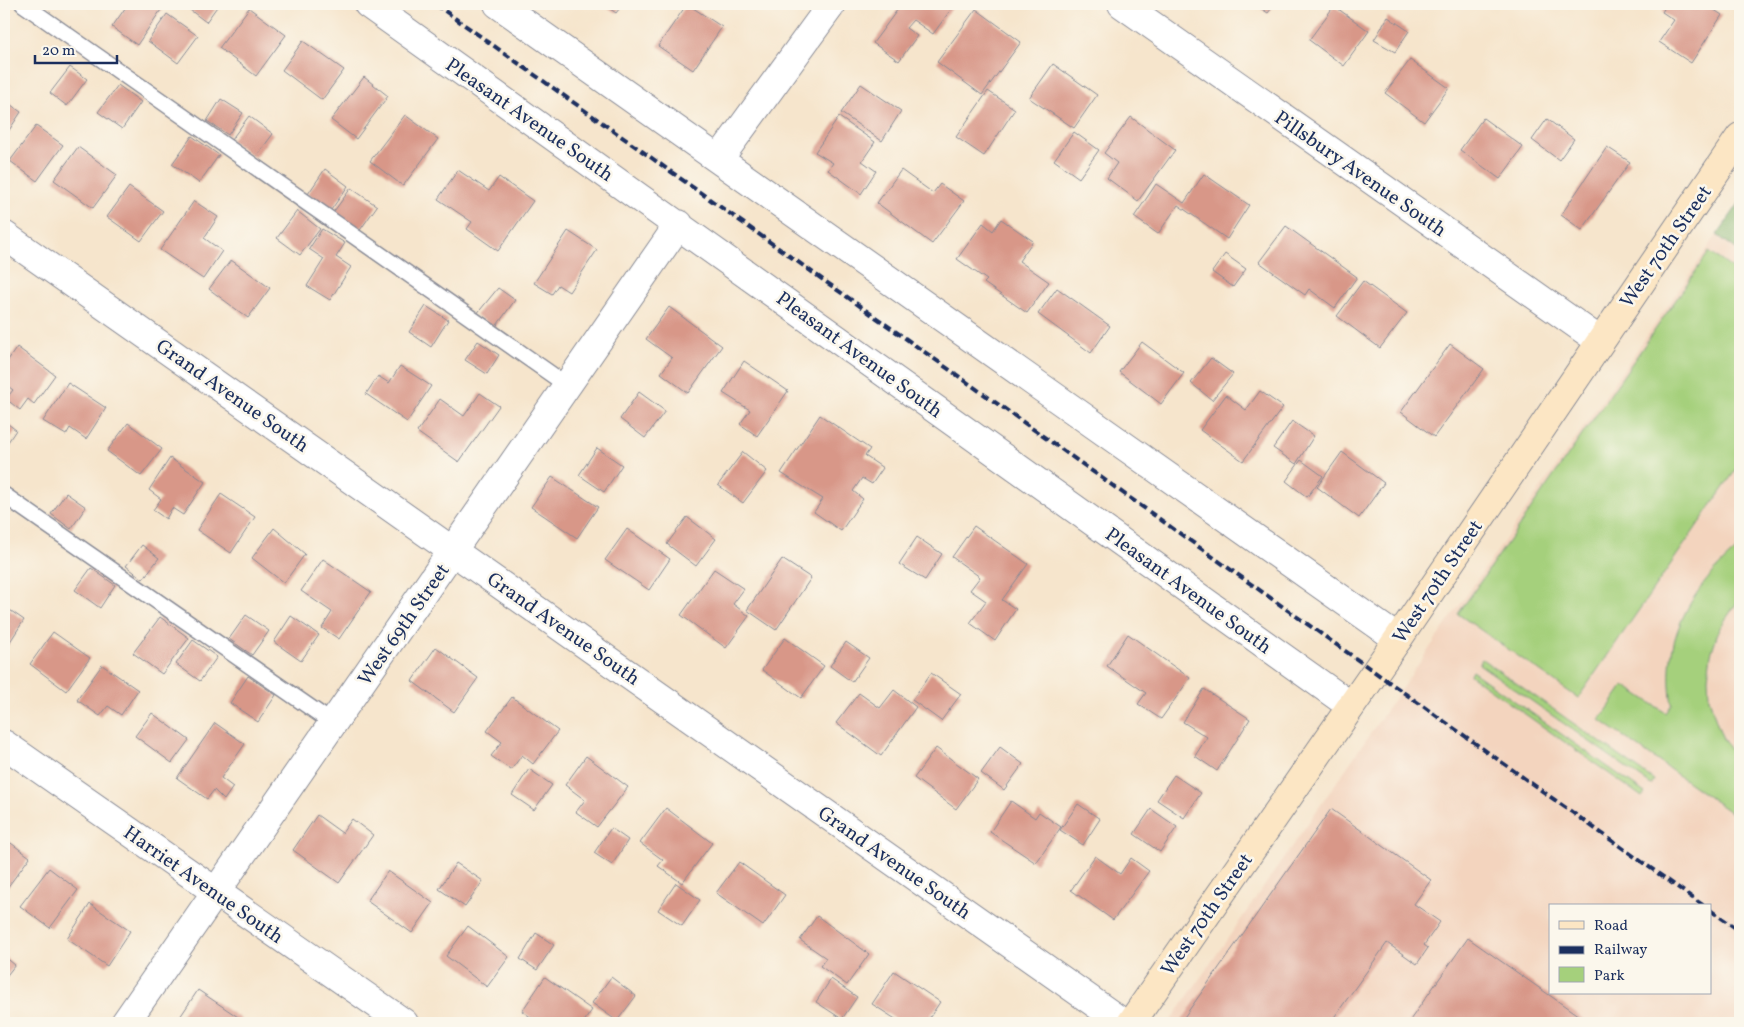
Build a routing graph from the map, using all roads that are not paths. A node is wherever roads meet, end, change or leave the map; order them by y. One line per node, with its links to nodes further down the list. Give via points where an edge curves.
1 (23, 4): 11 (lane)
2 (368, 4): 8 (street, Pleasant Avenue South)
3 (498, 4): 7 (street)
4 (832, 4): 7 (street)
5 (1122, 4): 10 (street, Pillsbury Avenue South)
6 (1740, 137): 10 (street, West 70th Street)
7 (719, 159): 14 (street)
8 (679, 224): 11 (street, West 69th Street); 15 (street, Pleasant Avenue South)
9 (4, 235): 13 (street, Grand Avenue South)
10 (1600, 341): 14 (street, West 70th Street)
11 (568, 386): 13 (street, West 69th Street)
12 (4, 495): 16 (lane)
13 (454, 550): 16 (street, West 69th Street); 21 (street, Grand Avenue South)
14 (1398, 639): 15 (street, West 70th Street)
15 (1351, 706): 22 (street, West 70th Street)
16 (334, 724): 18 (street, West 69th Street)
17 (4, 744): 18 (street, Harriet Avenue South)
18 (216, 893): 19 (street, West 69th Street); 20 (street, Harriet Avenue South)
19 (125, 1023)
20 (404, 1023)
21 (1123, 1023)
22 (1131, 1023)

